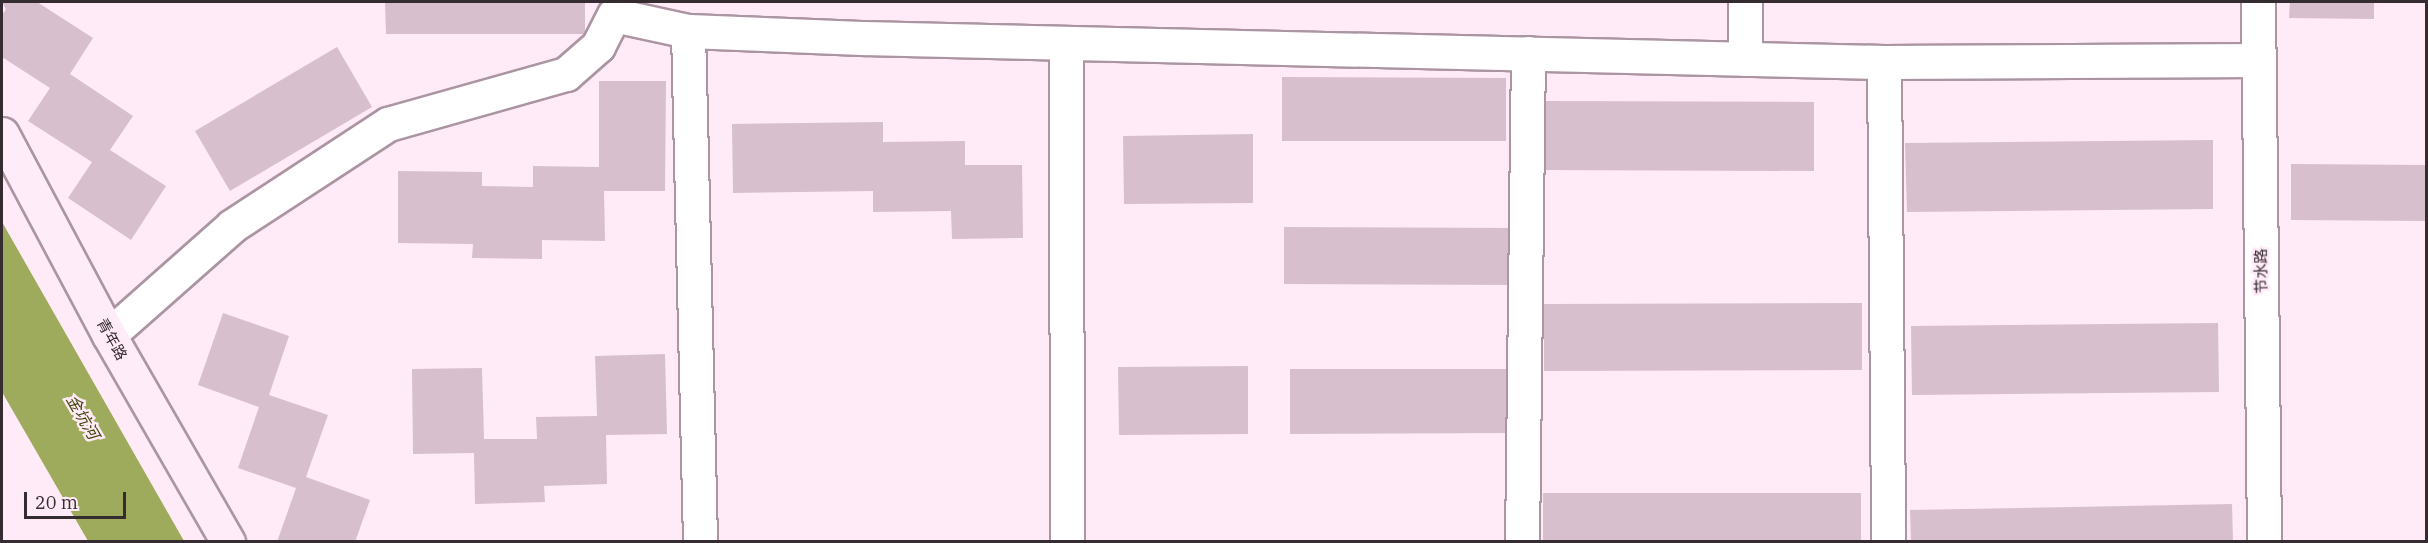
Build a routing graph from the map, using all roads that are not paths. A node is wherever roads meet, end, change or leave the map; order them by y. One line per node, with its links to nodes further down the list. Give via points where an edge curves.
1 (1745, 2): 7 (street)
2 (2258, 2): 8 (street, 节水路)
3 (614, 8): 4 (street); 11 (street, via 598,46 566,74 388,124 232,226)
4 (688, 31): 5 (street); 13 (street)
5 (1066, 43): 6 (street); 14 (street)
6 (1528, 54): 7 (street); 15 (street)
7 (1745, 59): 9 (street)
8 (2259, 60): 9 (street); 17 (street, 节水路)
9 (1884, 62): 16 (street)
10 (2, 134): 11 (street, 青年路)
11 (109, 335): 12 (street, 青年路)
12 (228, 542)
13 (700, 542)
14 (1067, 542)
15 (1522, 542)
16 (1888, 542)
17 (2264, 542)

